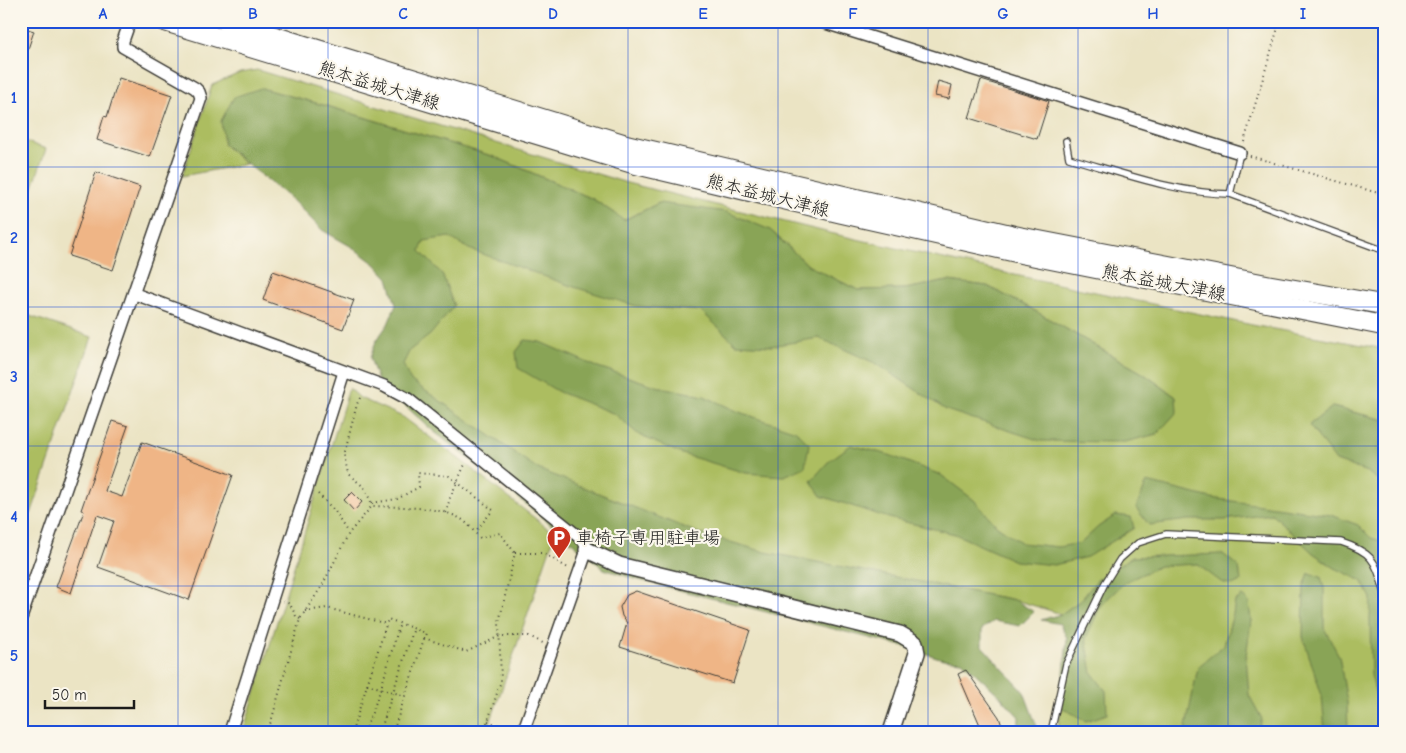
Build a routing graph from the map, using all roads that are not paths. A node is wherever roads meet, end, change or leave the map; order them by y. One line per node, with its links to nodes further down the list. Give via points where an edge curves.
1 (130, 21): 9 (street, via 123,47 195,88 201,98)
2 (163, 21): 11 (main road, 熊本益城大津線, via 634,164 1022,254)
3 (224, 21): 10 (main road, 熊本益城大津線, via 628,144 1021,237)
4 (819, 21): 6 (street)
5 (1066, 141): 7 (lane, via 1069,158 1183,189)
6 (1240, 153): 7 (lane)
7 (1230, 194): 8 (lane)
8 (1385, 251)
9 (134, 294): 12 (street); 15 (street)
10 (1385, 305)
11 (1385, 326)
12 (344, 372): 13 (street, via 384,386 408,399 584,541); 16 (street)
13 (586, 550): 17 (street); 18 (street, via 619,565 900,634 915,643 917,653)
14 (1385, 593): 19 (lane, via 1374,561 1364,551 1341,542 1166,534 1138,543 1120,559 1105,583 1066,664)
15 (21, 618)
16 (230, 732)
17 (523, 732)
18 (891, 732)
19 (1051, 732)

